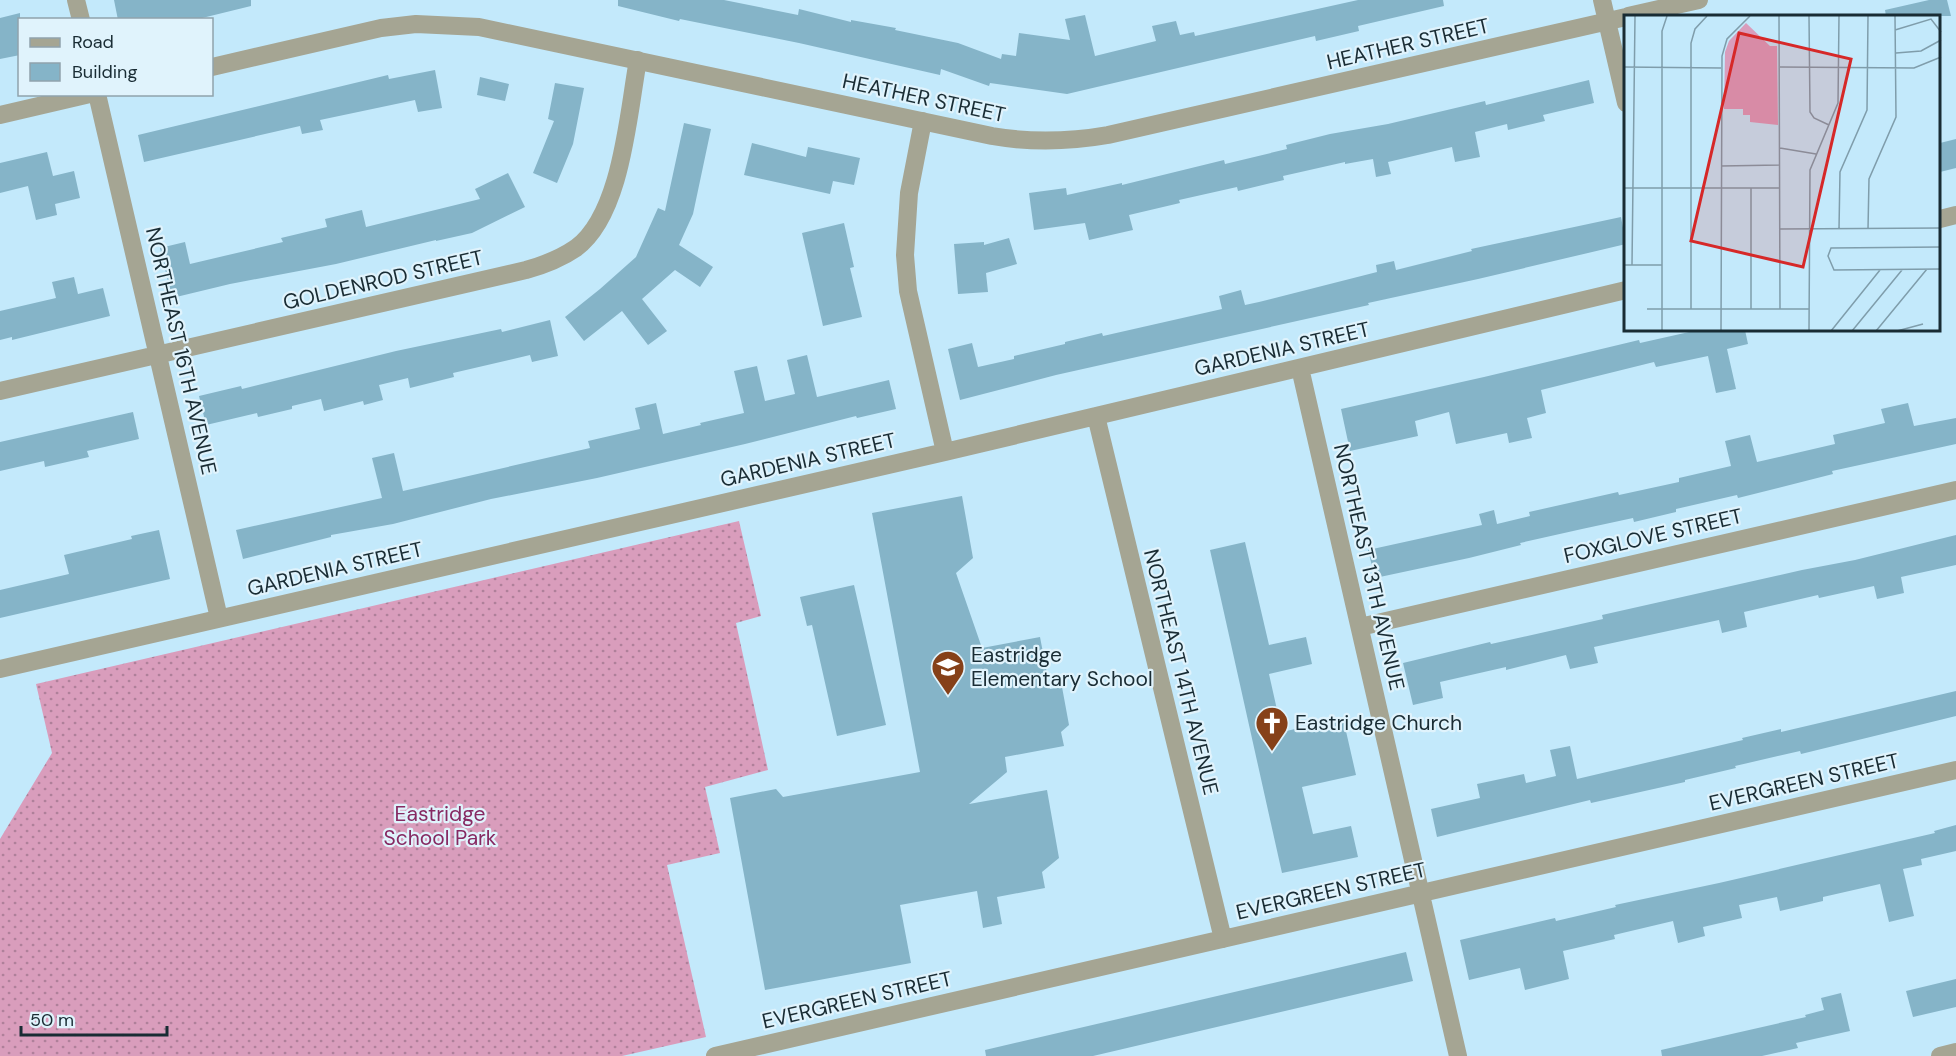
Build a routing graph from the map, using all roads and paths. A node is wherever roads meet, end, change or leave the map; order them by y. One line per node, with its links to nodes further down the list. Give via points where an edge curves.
1 (76, 0): 5 (street)
2 (1602, 0): 7 (street)
3 (1699, 0): 4 (street, HEATHER STREET)
4 (1635, 15)
5 (80, 18)
6 (1624, 18): 7 (street, HEATHER STREET)
7 (1607, 21): 10 (street); 14 (street, HEATHER STREET, via 1077,141 1015,140)
8 (638, 60): 9 (street, HEATHER STREET, via 479,27 416,24 381,28); 14 (street, HEATHER STREET); 18 (street, GOLDENROD STREET, via 617,181 605,212 578,246 555,261)
9 (213, 67)
10 (1624, 94)
11 (81, 96): 13 (street)
12 (97, 96): 18 (street, NORTHEAST 16TH AVENUE)
13 (0, 115)
14 (923, 121): 22 (street, via 909,193 905,255 908,291)
15 (1956, 215): 16 (street)
16 (1941, 219)
17 (1624, 290): 19 (street, GARDENIA STREET)
18 (158, 354): 20 (street, GOLDENROD STREET); 24 (street, NORTHEAST 16TH AVENUE)
19 (1300, 368): 21 (street, GARDENIA STREET); 25 (street, NORTHEAST 13TH AVENUE)
20 (0, 391)
21 (1096, 416): 22 (street, GARDENIA STREET); 29 (street, NORTHEAST 14TH AVENUE)
22 (945, 452): 24 (street, GARDENIA STREET)
23 (1956, 490): 25 (street, FOXGLOVE STREET)
24 (219, 618): 26 (street, GARDENIA STREET)
25 (1360, 627): 28 (street, NORTHEAST 13TH AVENUE)
26 (0, 669)
27 (1956, 770): 28 (street, EVERGREEN STREET)
28 (1421, 893): 29 (street, EVERGREEN STREET); 32 (street, NORTHEAST 13TH AVENUE)
29 (1223, 939): 31 (street, EVERGREEN STREET)
30 (1956, 1052): 33 (street)
31 (715, 1056)
32 (1458, 1056)
33 (1940, 1056)

